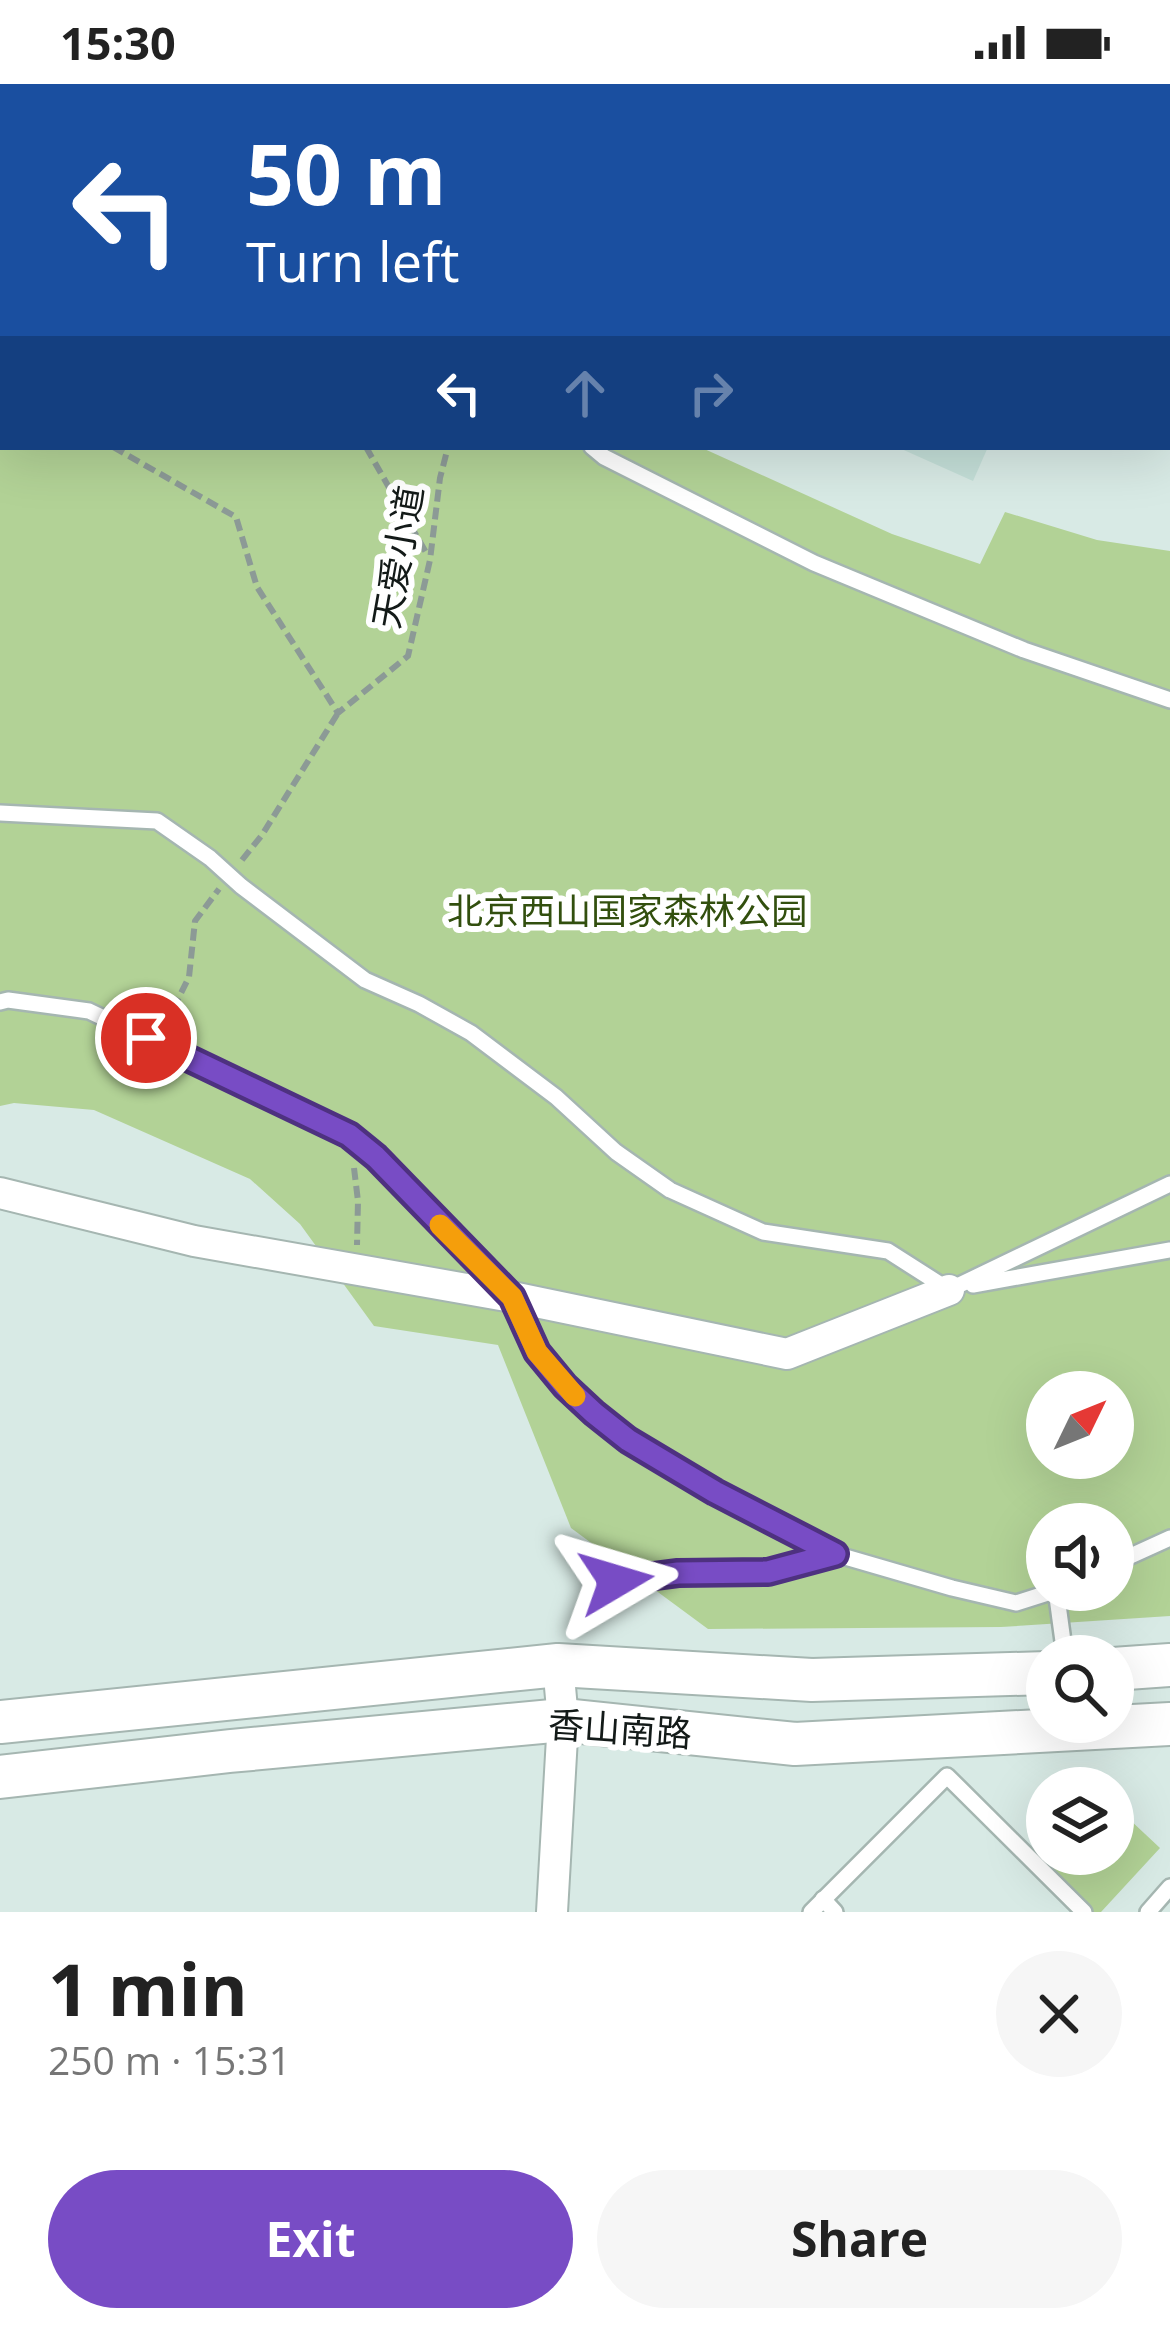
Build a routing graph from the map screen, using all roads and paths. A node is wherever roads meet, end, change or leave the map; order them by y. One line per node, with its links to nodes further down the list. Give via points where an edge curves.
1 (118, 450): 5 (path, 天爱小道, via 236,517 257,586 338,713 408,656)
2 (368, 450): 5 (path)
3 (447, 450): 5 (path, 天爱小道)
4 (596, 450): 6 (lane, via 814,562 1024,650)
5 (430, 560)
6 (1170, 700)
7 (0, 813): 14 (lane, via 157,821 364,980 471,1034 670,1190 763,1232 888,1251)
8 (0, 1002): 9 (lane, via 89,1011)
9 (349, 1135): 13 (path); 15 (lane)
10 (1170, 1184): 14 (lane)
11 (0, 1193): 13 (street, via 194,1241)
12 (1170, 1250): 14 (lane)
13 (356, 1268): 15 (street)
14 (949, 1290): 15 (street, via 787,1354)
15 (512, 1297): 17 (lane, via 537,1352 594,1413 715,1492)
16 (1170, 1538): 18 (lane)
17 (835, 1554): 19 (lane, via 768,1572); 20 (lane)
18 (1134, 1554)
19 (616, 1581)
20 (1026, 1600)
21 (1170, 1665): 23 (street)
22 (558, 1666): 24 (street, 香山南路, via 812,1681); 25 (street); 26 (street, 香山南路)
23 (1134, 1668)
24 (1026, 1674)
25 (563, 1720): 27 (street, 香山南路, via 795,1744); 28 (street, 香山南路); 31 (street)
26 (0, 1722)
27 (1170, 1724)
28 (0, 1777)
29 (1170, 1887): 34 (lane)
30 (817, 1905): 32 (lane); 33 (lane, via 947,1776)
31 (552, 1912)
32 (836, 1912)
33 (1084, 1912)
34 (1148, 1912)

